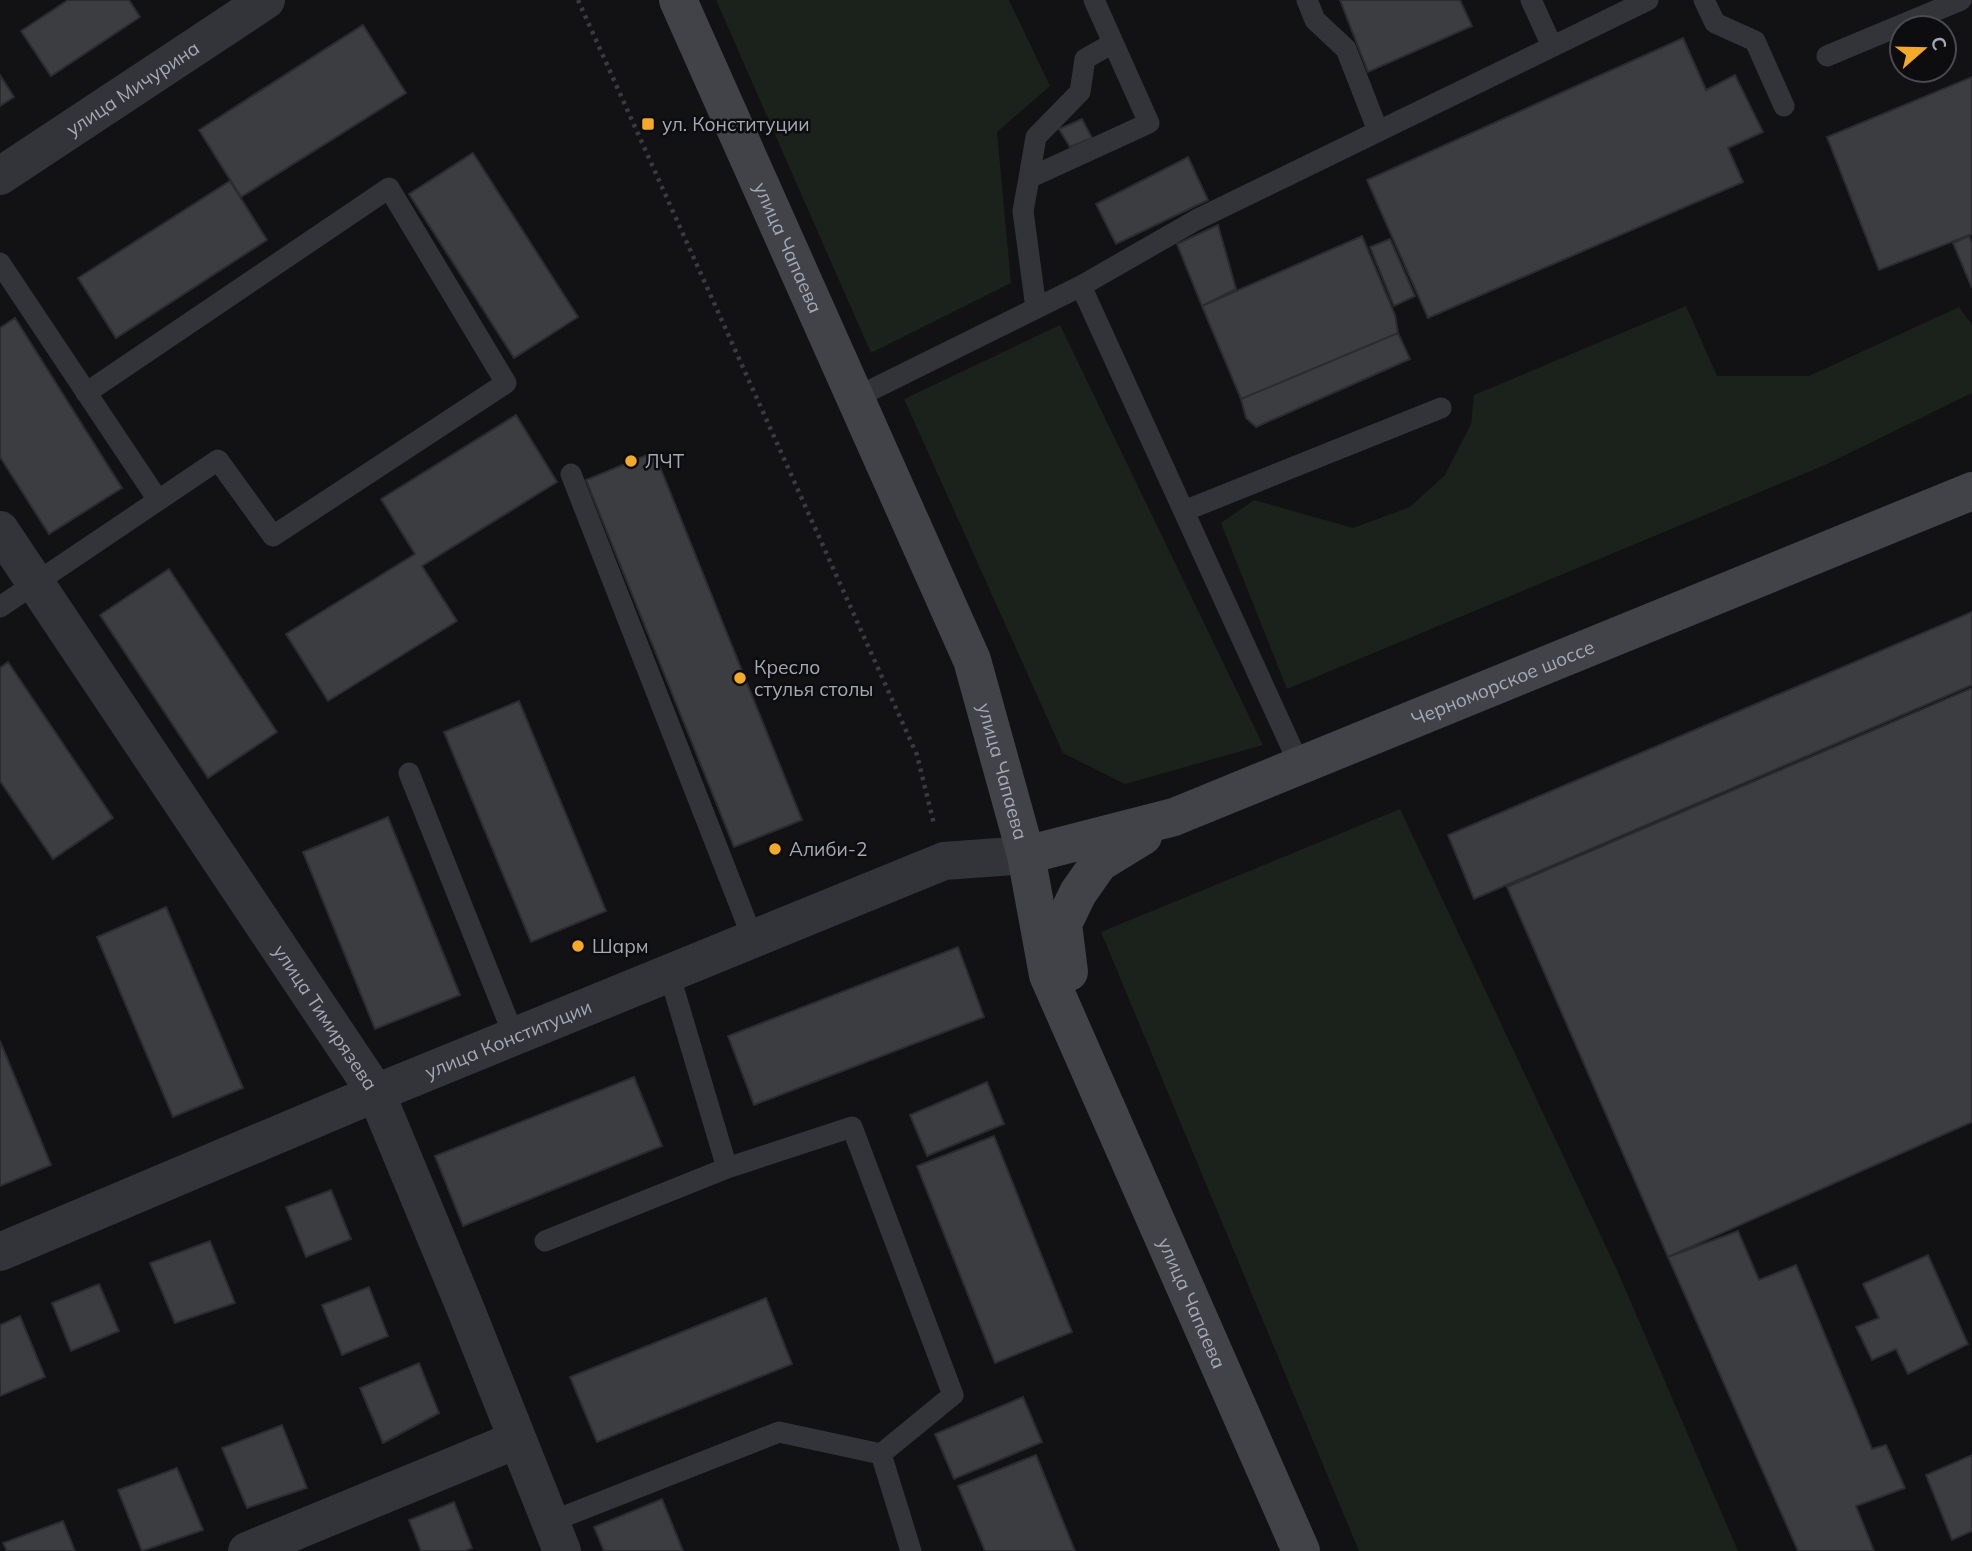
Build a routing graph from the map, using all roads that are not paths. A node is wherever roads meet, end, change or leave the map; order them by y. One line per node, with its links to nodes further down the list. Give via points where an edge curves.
1 (266, 0): 14 (street, улица Мичурина)
2 (678, 0): 20 (main road, улица Чапаева)
3 (1094, 0): 9 (lane)
4 (1307, 0): 13 (lane, via 1315,20 1346,49)
5 (1531, 0): 10 (lane)
6 (1648, 0): 10 (lane)
7 (1704, 0): 12 (lane, via 1715,23 1755,41)
8 (1961, 0): 11 (lane)
9 (1113, 43): 15 (lane, via 1085,59 1080,92 1037,137); 15 (lane, via 1149,123)
10 (1552, 47): 13 (lane)
11 (1827, 56)
12 (1784, 106)
13 (1378, 131): 17 (lane, via 1196,220)
14 (0, 176)
15 (1029, 178): 18 (lane, via 1023,211)
16 (0, 263): 19 (lane)
17 (1081, 286): 18 (lane); 25 (lane)
18 (1036, 308): 20 (lane)
19 (86, 393): 24 (lane); 24 (lane, via 389,188 506,383 273,536 218,460)
20 (855, 398): 32 (main road, улица Чапаева, via 972,660)
21 (1441, 408): 25 (lane)
22 (570, 474): 33 (lane)
23 (1972, 491): 29 (main road, Черноморское шоссе)
24 (158, 500): 27 (lane)
25 (1184, 511): 29 (lane)
26 (0, 530): 27 (street, улица Тимирязева)
27 (36, 583): 28 (lane); 36 (street, улица Тимирязева)
28 (0, 607)
29 (1300, 766): 31 (main road, Черноморское шоссе)
30 (409, 772): 35 (lane)
31 (1174, 817): 32 (main road, Черноморское шоссе); 37 (main road, via 1099,863 1063,924 1068,970 1098,1056)
32 (1026, 855): 33 (street, улица Конституции, via 944,861); 37 (main road, улица Чапаева, via 1048,975)
33 (753, 939): 34 (street, улица Конституции)
34 (669, 973): 35 (street, улица Конституции); 38 (lane)
35 (514, 1037): 36 (street, улица Конституции)
36 (376, 1093): 40 (street, улица Конституции); 41 (street, улица Тимирязева)
37 (1116, 1130): 46 (main road, улица Чапаева)
38 (727, 1168): 39 (lane); 42 (lane, via 852,1127 953,1395)
39 (545, 1241)
40 (0, 1252)
41 (516, 1440): 43 (street, улица Тимирязева); 44 (street)
42 (881, 1454): 43 (lane, via 779,1432); 45 (lane)
43 (556, 1536)
44 (247, 1551)
45 (911, 1551)
46 (1301, 1551)

